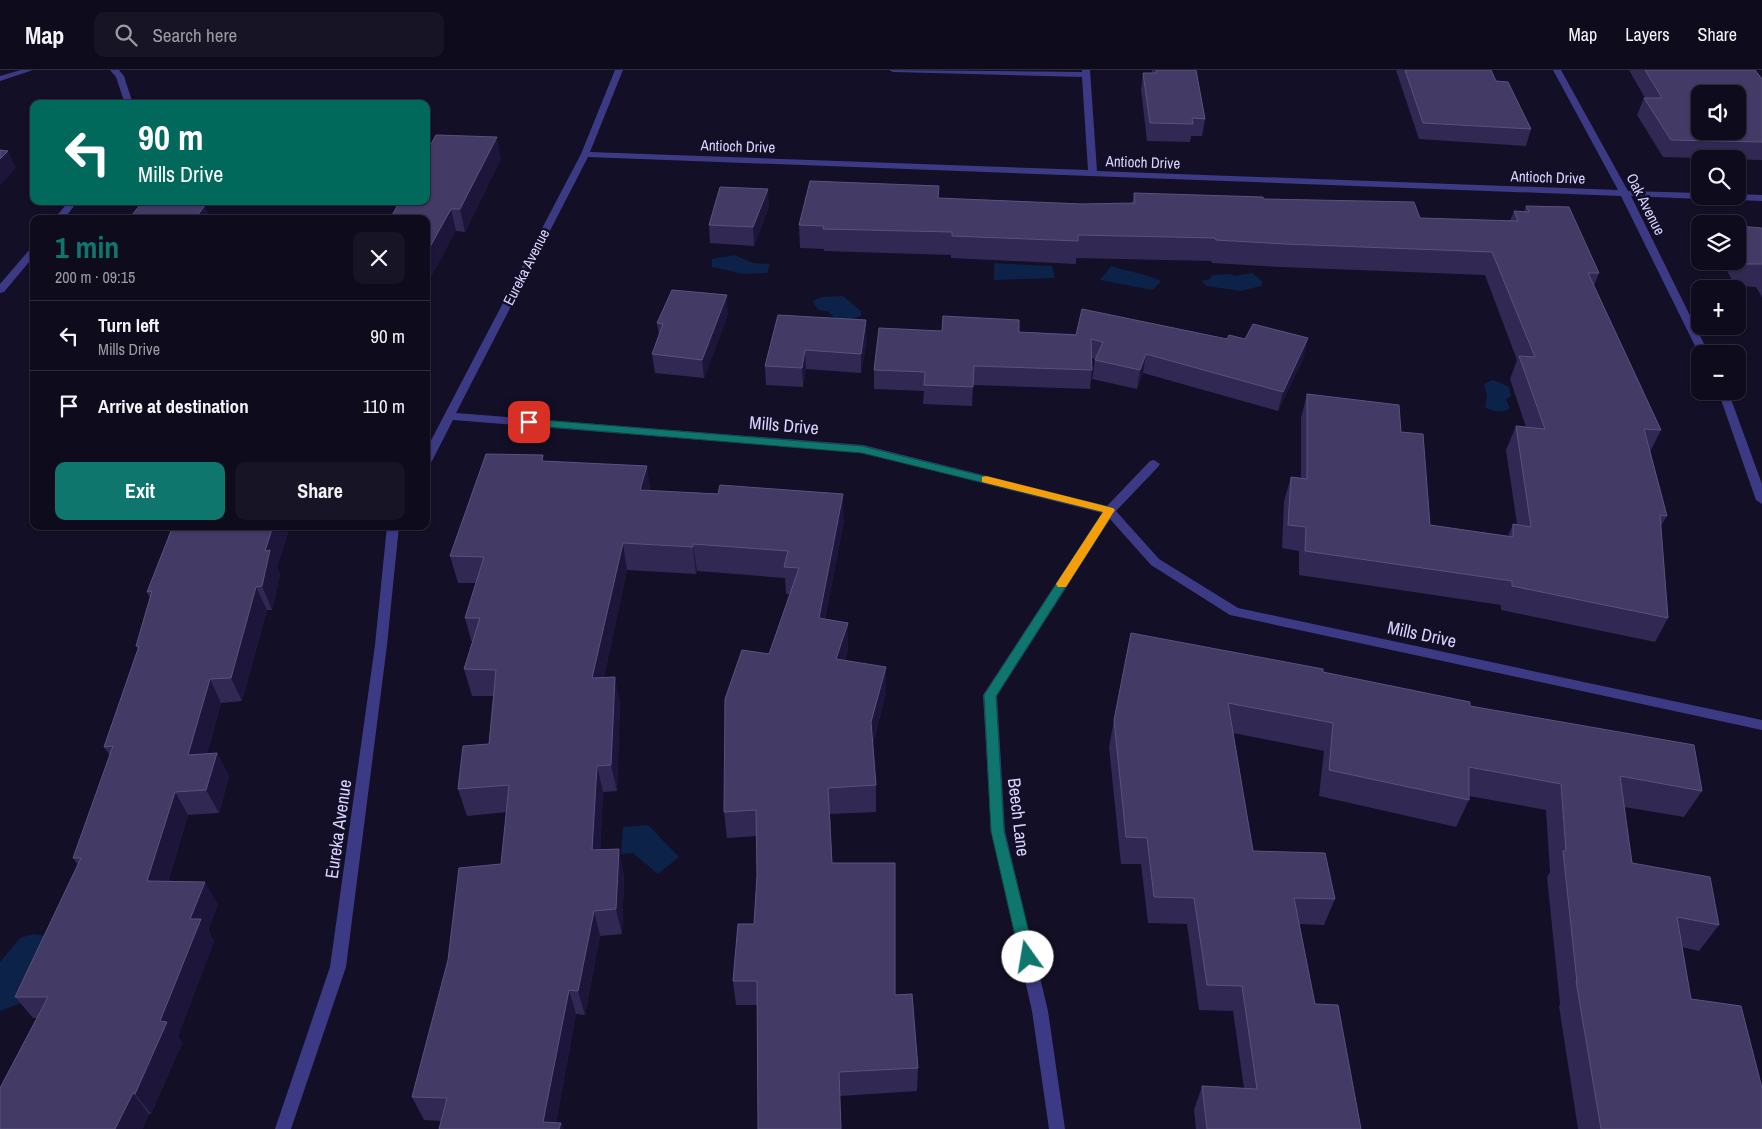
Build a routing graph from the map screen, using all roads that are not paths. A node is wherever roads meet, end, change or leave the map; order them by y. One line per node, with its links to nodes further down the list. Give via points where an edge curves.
1 (29, 70): 7 (street)
2 (114, 70): 8 (street, via 120,76)
3 (619, 70): 9 (street, Eureka Avenue)
4 (893, 70): 6 (street)
5 (1557, 70): 11 (street, Oak Avenue)
6 (1086, 73): 10 (street)
7 (0, 79)
8 (127, 100)
9 (585, 154): 10 (street, Antioch Drive); 21 (street, Eureka Avenue)
10 (1094, 174): 11 (street, Antioch Drive)
11 (1625, 194): 12 (street, Antioch Drive); 19 (street, Oak Avenue)
12 (1691, 196)
13 (1746, 197): 14 (street)
14 (1762, 198)
15 (71, 205): 16 (street)
16 (63, 215)
17 (30, 255): 18 (street)
18 (0, 290)
19 (1700, 345)
20 (1726, 400): 24 (street)
21 (450, 416): 22 (street, Eureka Avenue); 25 (street, Mills Drive, via 862,449)
22 (430, 454)
23 (1154, 464): 25 (street)
24 (1762, 500)
25 (1109, 510): 27 (street, Mills Drive, via 1155,562 1234,612); 29 (street, Beech Lane, via 990,695 998,831 1040,1011)
26 (393, 530): 28 (street, Eureka Avenue, via 381,645 338,967)
27 (1762, 725)
28 (283, 1129)
29 (1057, 1129)

